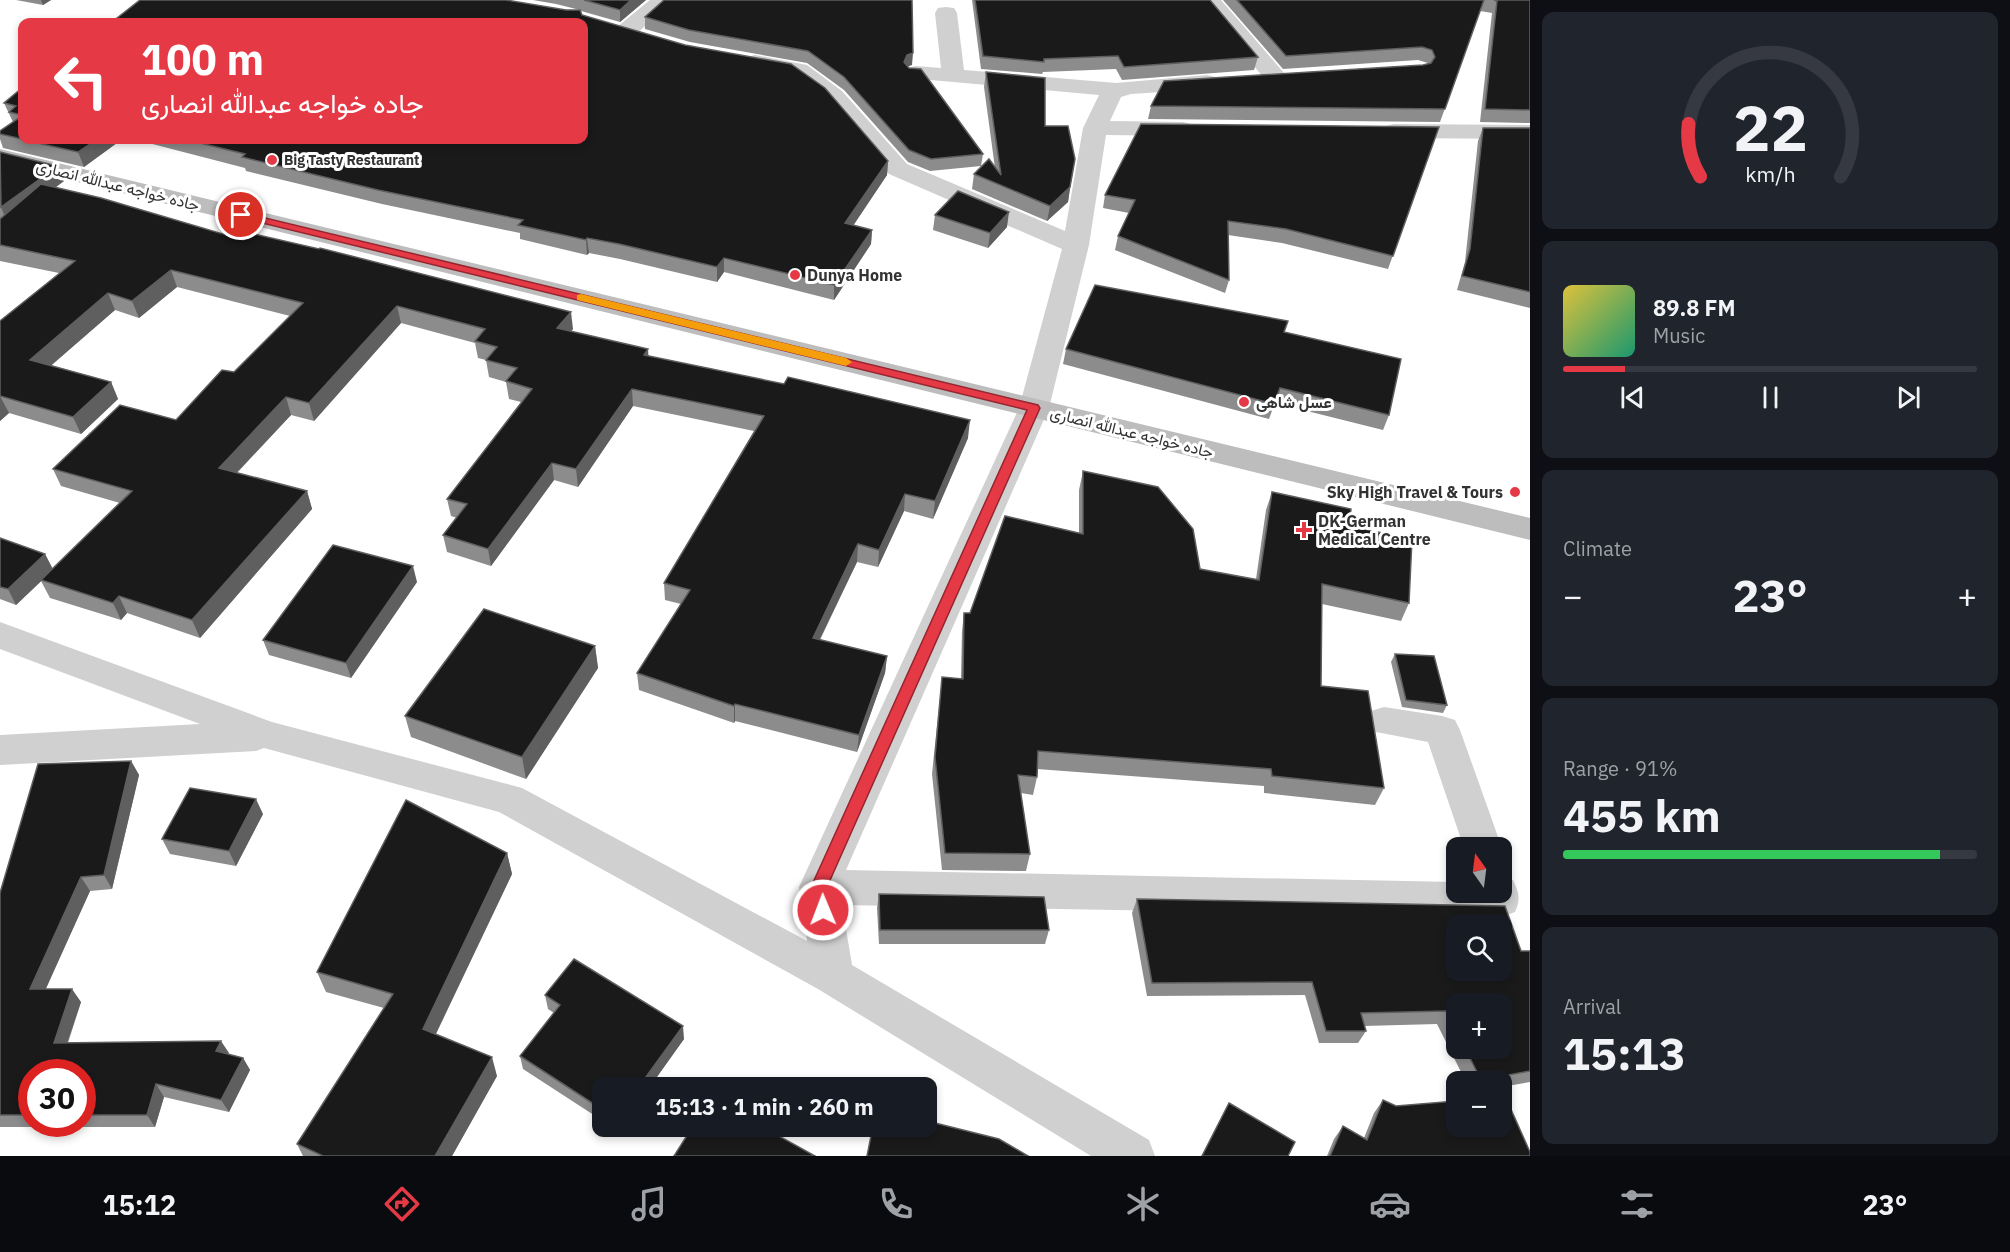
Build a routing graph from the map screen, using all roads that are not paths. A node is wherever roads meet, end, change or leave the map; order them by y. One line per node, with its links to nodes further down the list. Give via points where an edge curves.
1 (663, 0): 4 (street)
2 (1210, 0): 8 (street, via 1288,77)
3 (946, 13): 7 (street)
4 (625, 32)
5 (731, 58): 14 (street, via 799,70 834,96 898,169)
6 (916, 73): 7 (street)
7 (953, 76): 8 (street)
8 (1116, 90): 9 (street)
9 (1095, 128): 10 (street); 14 (street)
10 (1201, 129)
11 (1377, 131): 12 (street)
12 (1530, 132)
13 (0, 156): 15 (main road, جاده خواجه عبدالله انصاری)
14 (1076, 245): 15 (street)
15 (1034, 408): 16 (main road, جاده خواجه عبدالله انصاری); 22 (street)
16 (1530, 529)
17 (0, 635): 19 (street)
18 (1384, 721): 21 (street, via 1442,730)
19 (268, 735): 20 (street); 24 (street, via 509,799)
20 (0, 750)
21 (1479, 837)
22 (819, 887): 23 (street); 24 (street)
23 (1446, 899)
24 (833, 976): 25 (street)
25 (1133, 1156)

